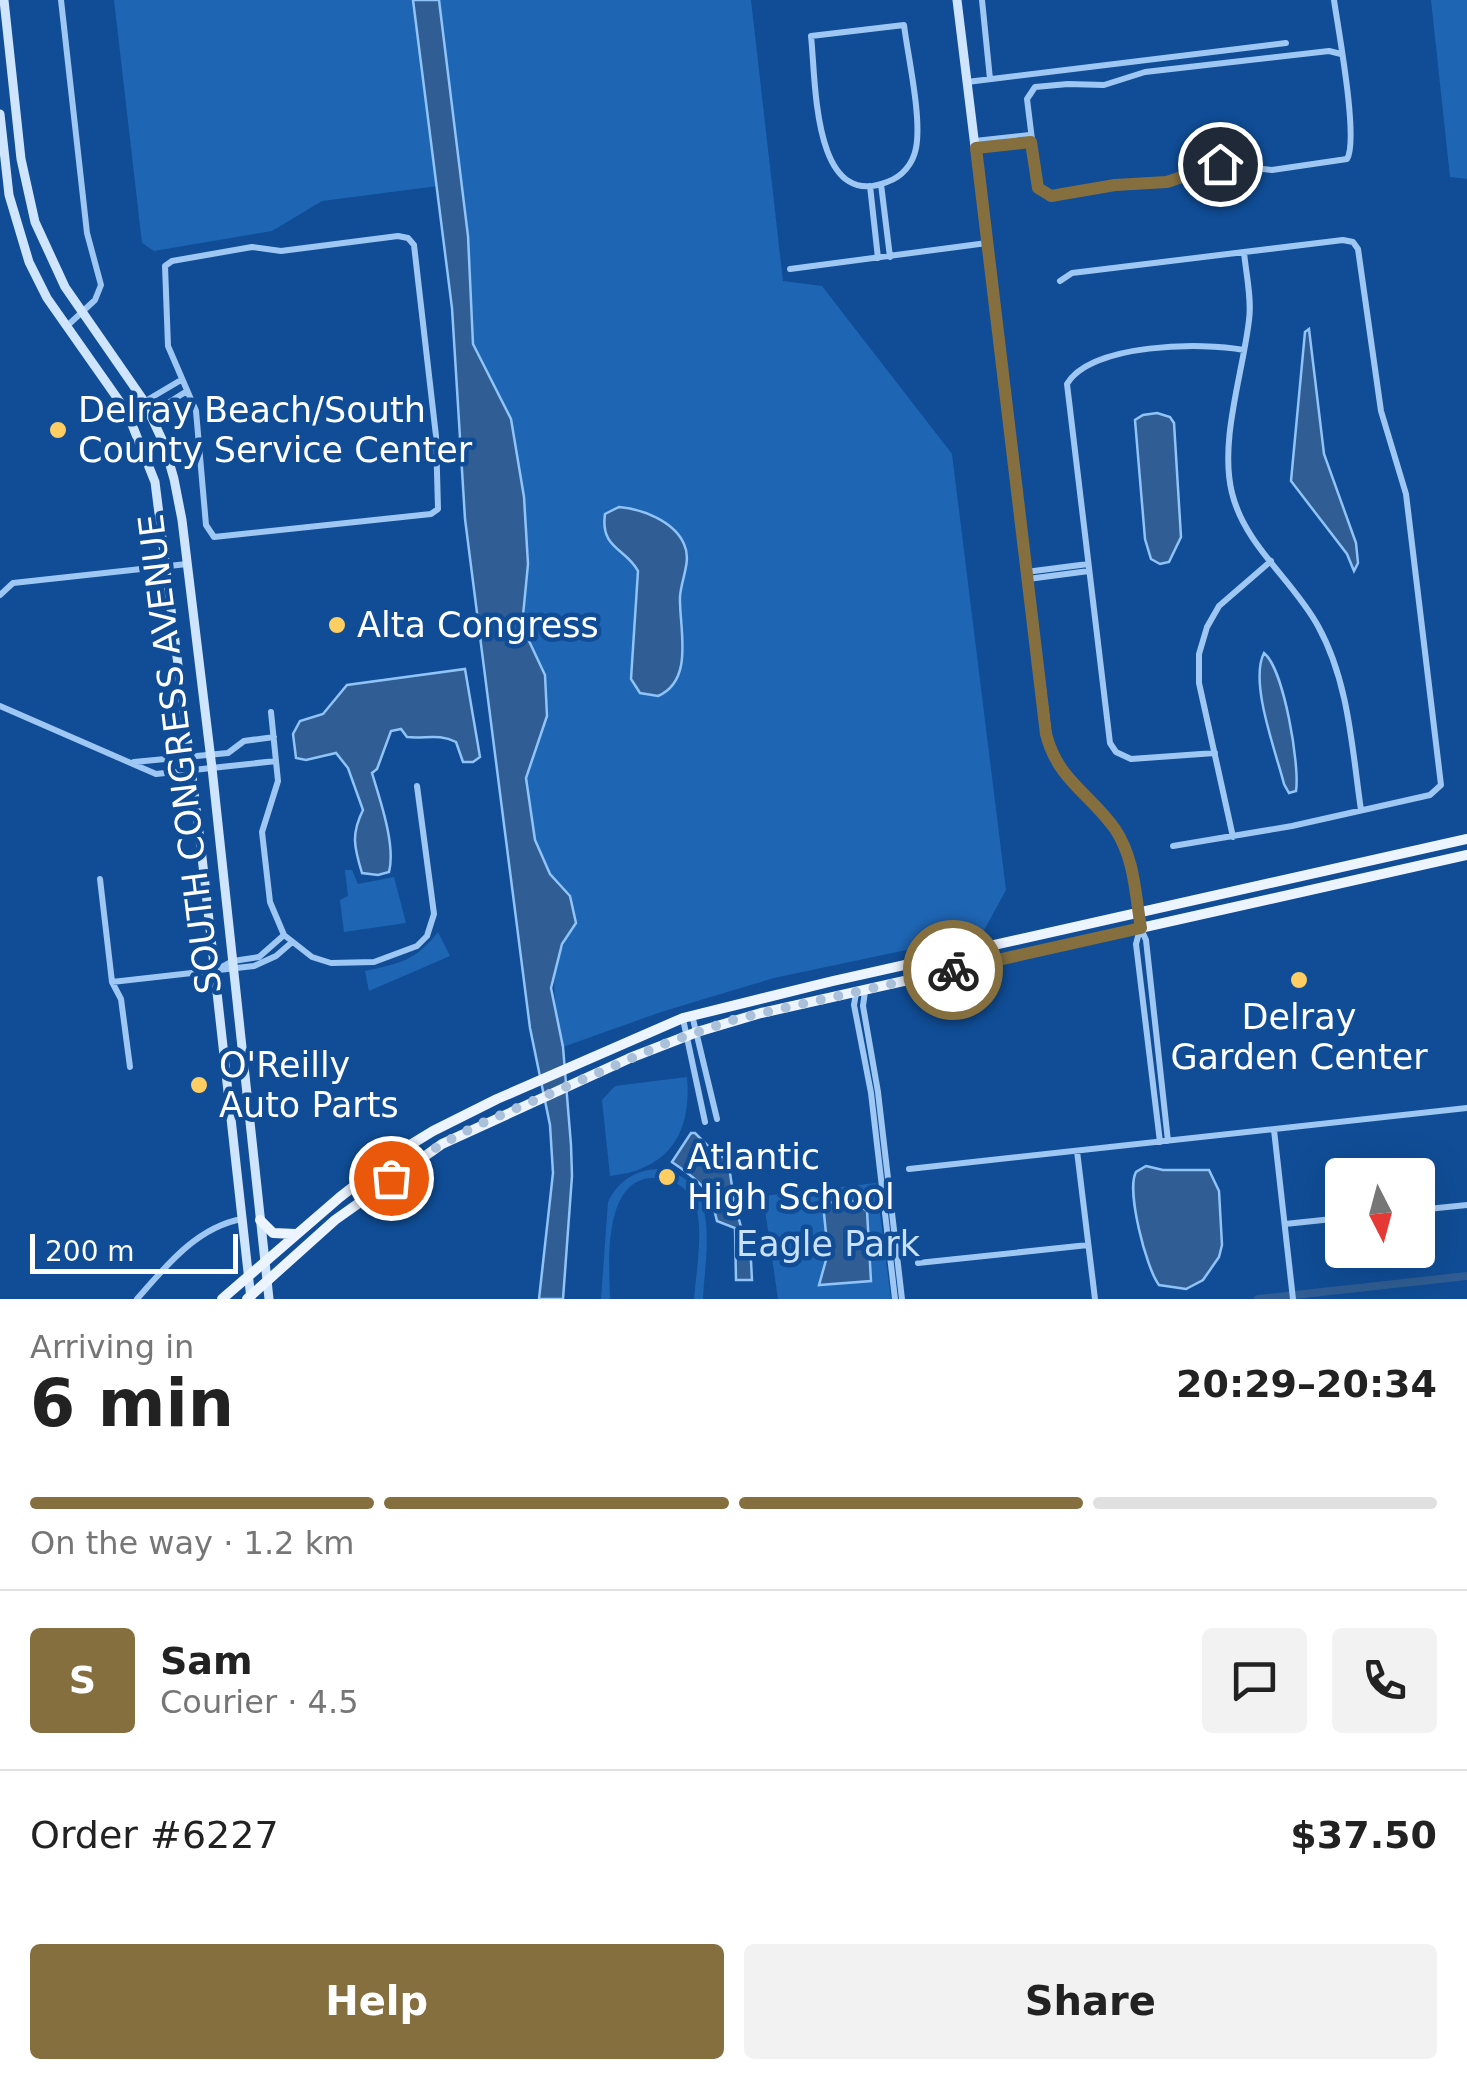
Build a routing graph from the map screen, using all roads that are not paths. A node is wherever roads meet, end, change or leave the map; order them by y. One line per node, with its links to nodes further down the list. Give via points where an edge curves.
1 (4, 0): 9 (main road, SOUTH CONGRESS AVENUE)
2 (61, 0): 22 (street, via 87,233 100,280 98,295)
3 (957, 0): 10 (main road)
4 (982, 0): 8 (street)
5 (1334, 0): 7 (street)
6 (1286, 43): 8 (street)
7 (1341, 54): 13 (street, via 1329,50 1145,72 1109,84 1040,86 1026,99); 13 (street, via 1352,145 1343,161 1272,170 1220,164 1167,182 1051,196 1036,184)
8 (990, 79): 10 (street)
9 (14, 82): 11 (street); 22 (main road, SOUTH CONGRESS AVENUE, via 35,222)
10 (968, 82): 14 (main road)
11 (0, 83)
12 (0, 114): 23 (main road, SOUTH CONGRESS AVENUE, via 18,230 47,298)
13 (1030, 138): 14 (street)
14 (975, 145): 16 (main road)
15 (876, 185): 15 (street, via 842,177 828,158 810,36 904,25 916,144 904,171); 18 (street); 19 (street)
16 (988, 243): 18 (street); 35 (main road)
17 (1244, 252): 21 (street, via 1072,273); 24 (street, via 1250,316); 48 (street, via 1348,240 1358,249 1381,410 1406,494 1442,776 1435,793)
18 (890, 257): 19 (street)
19 (878, 258): 20 (street)
20 (790, 269)
21 (1060, 281)
22 (82, 314): 23 (street); 27 (main road, SOUTH CONGRESS AVENUE)
23 (67, 326): 28 (main road, SOUTH CONGRESS AVENUE)
24 (1244, 350): 31 (street, via 1228,472 1234,504); 34 (street, via 1205,344 1146,348 1069,380)
25 (181, 380): 26 (street); 26 (street, via 168,346 164,294 163,271 172,260 252,247 282,251 408,238 429,368 438,509 214,537 206,526 196,411); 27 (street)
26 (187, 390): 29 (street)
27 (144, 402): 28 (street); 29 (main road, SOUTH CONGRESS AVENUE)
28 (127, 412): 30 (main road, SOUTH CONGRESS AVENUE)
29 (149, 413): 30 (street); 33 (main road, SOUTH CONGRESS AVENUE, via 174,479)
30 (132, 425): 32 (main road, SOUTH CONGRESS AVENUE, via 155,482)
31 (1270, 561): 40 (street, via 1225,598 1200,645 1199,683); 48 (street, via 1313,617 1334,660)
32 (168, 564): 33 (street); 36 (street, via 13,583); 42 (main road, SOUTH CONGRESS AVENUE)
33 (187, 564): 41 (main road, SOUTH CONGRESS AVENUE)
34 (1089, 568): 35 (street); 40 (street, via 1113,748 1126,758)
35 (1027, 575): 56 (main road, via 1050,747 1060,771 1117,833 1130,862)
36 (0, 595)
37 (0, 706): 44 (street)
38 (271, 712): 39 (street)
39 (274, 737): 41 (street); 43 (street)
40 (1214, 753): 49 (street)
41 (210, 754): 42 (street); 45 (main road, SOUTH CONGRESS AVENUE)
42 (190, 757): 44 (street); 46 (main road, SOUTH CONGRESS AVENUE)
43 (276, 761): 45 (street); 58 (street, via 278,780 262,839 270,902)
44 (128, 762): 46 (street, via 156,774)
45 (212, 768): 46 (street); 60 (main road, SOUTH CONGRESS AVENUE)
46 (192, 772): 62 (main road, SOUTH CONGRESS AVENUE)
47 (417, 786): 59 (street, via 434,915 427,936 392,958 353,964 312,957)
48 (1361, 810): 49 (street)
49 (1233, 837): 51 (street)
50 (1467, 839): 53 (main road)
51 (1173, 846)
52 (1467, 855): 55 (main road)
53 (1357, 864): 55 (main road); 56 (main road)
54 (100, 879): 63 (street)
55 (1360, 879): 57 (main road)
56 (1138, 912): 57 (main road); 61 (main road)
57 (1141, 928): 64 (main road); 76 (street)
58 (284, 936): 59 (street); 60 (street)
59 (291, 943): 60 (street, via 263,964)
60 (234, 965): 62 (street); 71 (main road, SOUTH CONGRESS AVENUE)
61 (884, 969): 64 (main road, via 863,982); 65 (main road)
62 (214, 970): 63 (street); 68 (main road, SOUTH CONGRESS AVENUE)
63 (112, 982): 67 (street, via 121,999)
64 (861, 991): 66 (main road); 95 (street, via 854,1005)
65 (687, 1016): 66 (street); 70 (main road)
66 (692, 1034): 72 (street); 73 (street); 74 (main road)
67 (130, 1067)
68 (229, 1092): 71 (main road); 81 (main road, SOUTH CONGRESS AVENUE)
69 (1467, 1108): 75 (street)
70 (471, 1110): 74 (street); 85 (main road, via 398,1153)
71 (249, 1111): 82 (main road, SOUTH CONGRESS AVENUE)
72 (717, 1118)
73 (705, 1122)
74 (478, 1125): 90 (main road, via 406,1166)
75 (1274, 1130): 76 (street); 84 (street)
76 (1164, 1141): 77 (street)
77 (1077, 1151): 78 (street); 86 (street)
78 (909, 1169)
79 (1467, 1205): 80 (street)
80 (1435, 1208)
81 (242, 1219): 89 (main road, SOUTH CONGRESS AVENUE); 92 (street, via 196,1238)
82 (260, 1220): 85 (main road, via 272,1233); 87 (main road, SOUTH CONGRESS AVENUE)
83 (1325, 1220): 84 (street)
84 (1285, 1224): 97 (street)
85 (297, 1234): 87 (main road)
86 (1088, 1245): 88 (street); 96 (street)
87 (264, 1262): 89 (main road); 90 (main road, SOUTH CONGRESS AVENUE)
88 (918, 1263)
89 (248, 1277): 91 (main road, SOUTH CONGRESS AVENUE); 93 (main road)
90 (266, 1280): 91 (main road); 94 (main road, SOUTH CONGRESS AVENUE)
91 (249, 1298)
92 (136, 1299)
93 (222, 1299)
94 (269, 1299)
95 (898, 1299)
96 (1095, 1299)
97 (1293, 1299)

